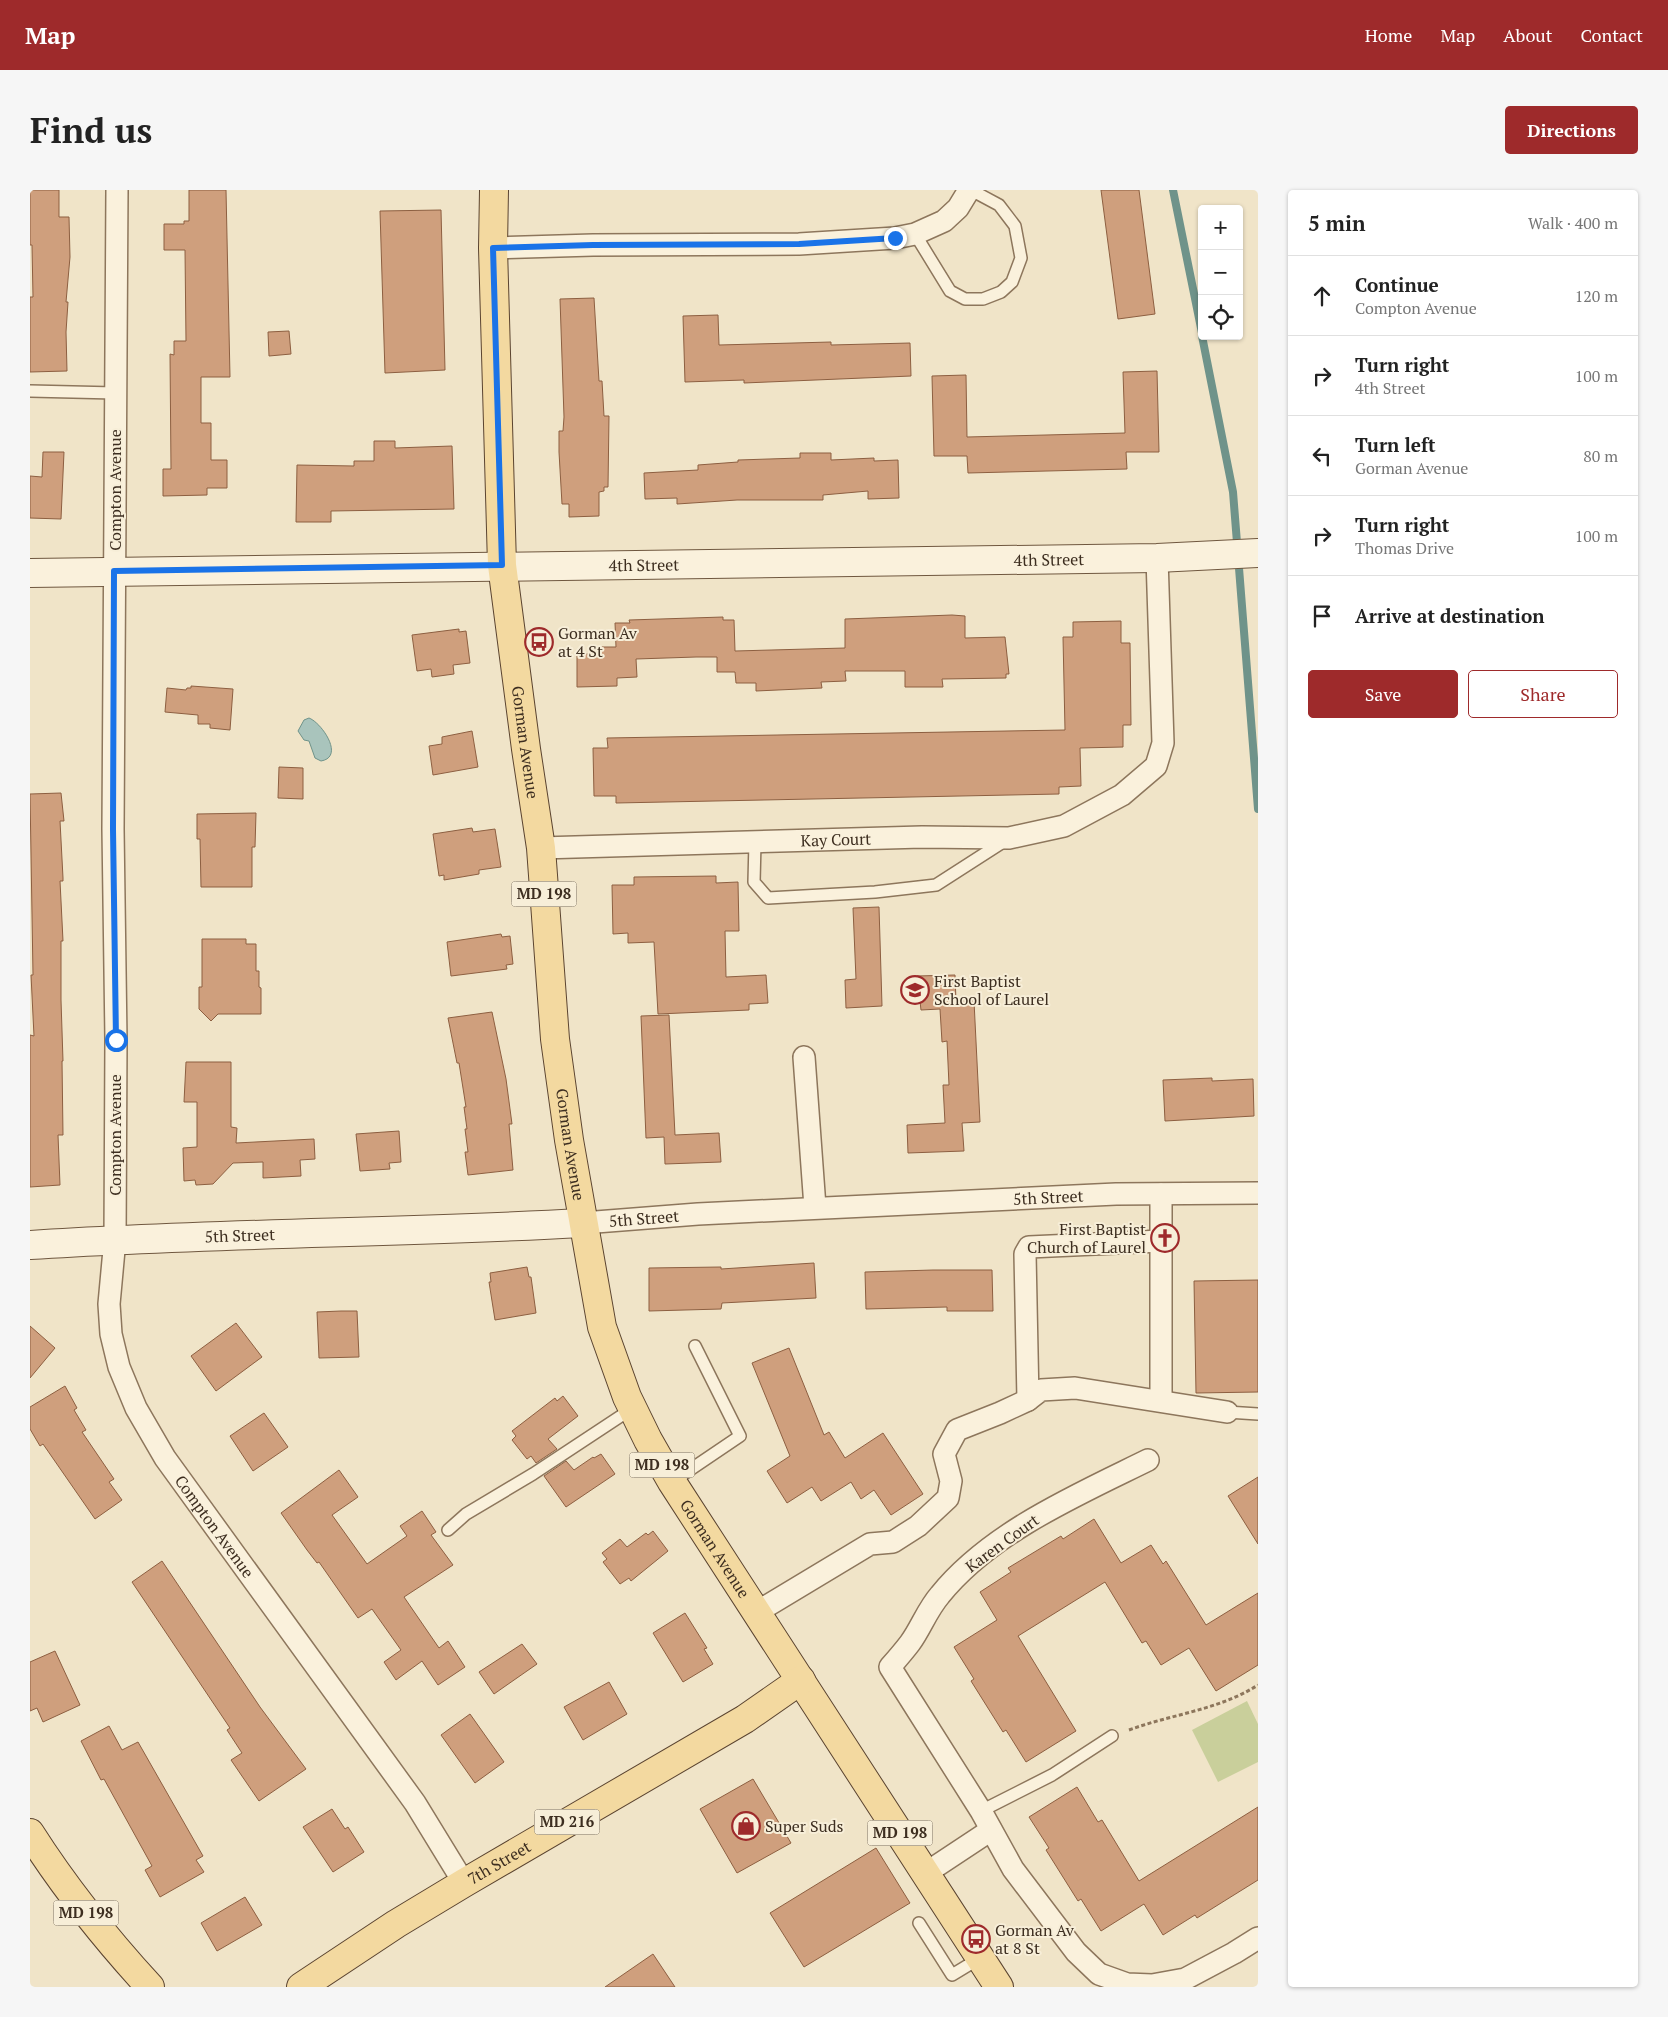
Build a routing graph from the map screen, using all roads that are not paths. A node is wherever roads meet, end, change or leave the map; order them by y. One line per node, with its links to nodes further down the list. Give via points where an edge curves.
1 (117, 190): 7 (street, Compton Avenue)
2 (494, 190): 5 (main road, Gorman Avenue / MD 198)
3 (970, 190): 4 (street, via 951,216); 4 (lane, via 999,205 1015,226 1021,258 1012,282 1001,292 983,299 965,299 950,291)
4 (915, 234): 5 (street, via 799,244)
5 (493, 248): 10 (main road, Gorman Avenue / MD 198)
6 (30, 391): 7 (lane)
7 (115, 393): 11 (street, Compton Avenue)
8 (1258, 553): 9 (street, 4th Street)
9 (1157, 558): 10 (street, 4th Street); 13 (street, Kay Court, via 1163,743 1156,766 1122,795 1064,826)
10 (502, 565): 11 (street, 4th Street); 15 (main road, Gorman Avenue / MD 198)
11 (114, 571): 12 (street, 4th Street); 21 (street, Compton Avenue)
12 (30, 573)
13 (1009, 838): 14 (street, Kay Court); 14 (lane, via 936,886 768,898 754,882)
14 (755, 842): 15 (street, Kay Court)
15 (541, 848): 20 (main road, Gorman Avenue / MD 198, via 555,1039)
16 (804, 1057): 19 (street)
17 (1258, 1193): 18 (street, 5th Street)
18 (1161, 1194): 19 (street, 5th Street); 22 (street)
19 (815, 1207): 20 (street, 5th Street)
20 (583, 1223): 21 (street, 5th Street); 27 (main road, Gorman Avenue / MD 198, via 602,1327 615,1368)
21 (115, 1239): 23 (street, 5th Street); 39 (street, Compton Avenue, via 109,1304 111,1334 119,1366 136,1408 165,1458 416,1803)
22 (1161, 1242): 25 (street, via 1029,1247 1025,1254); 26 (street)
23 (30, 1245)
24 (695, 1346): 31 (lane, via 740,1436)
25 (1028, 1400): 26 (street, via 1042,1390 1075,1388); 33 (street, via 958,1430 944,1454 950,1480 948,1498 918,1526 893,1542 870,1544)
26 (1161, 1400): 28 (street)
27 (633, 1408): 31 (main road, Gorman Avenue / MD 198); 32 (lane, via 466,1514)
28 (1227, 1412): 29 (lane)
29 (1258, 1414)
30 (1148, 1460): 36 (street, Karen Court, via 1029,1521 983,1555 940,1595 910,1642 890,1666)
31 (672, 1482): 33 (main road, Gorman Avenue / MD 198)
32 (448, 1530)
33 (757, 1612): 34 (main road, Gorman Avenue / MD 198)
34 (801, 1680): 38 (main road, Gorman Avenue / MD 198); 39 (main road, 7th Street / MD 216, via 745,1719)
35 (1112, 1736): 36 (lane)
36 (986, 1820): 38 (street); 41 (street, via 1013,1869 1076,1952 1099,1974 1127,1984 1152,1985 1185,1979)
37 (30, 1833): 43 (main road, MD 198, via 87,1914)
38 (926, 1873): 42 (main road, Gorman Avenue / MD 198)
39 (464, 1883): 44 (main road, 7th Street / MD 216)
40 (918, 1923): 42 (lane, via 952,1975)
41 (1258, 1938)
42 (980, 1958): 45 (main road, Gorman Avenue / MD 198)
43 (150, 1987)
44 (301, 1987)
45 (999, 1987)

